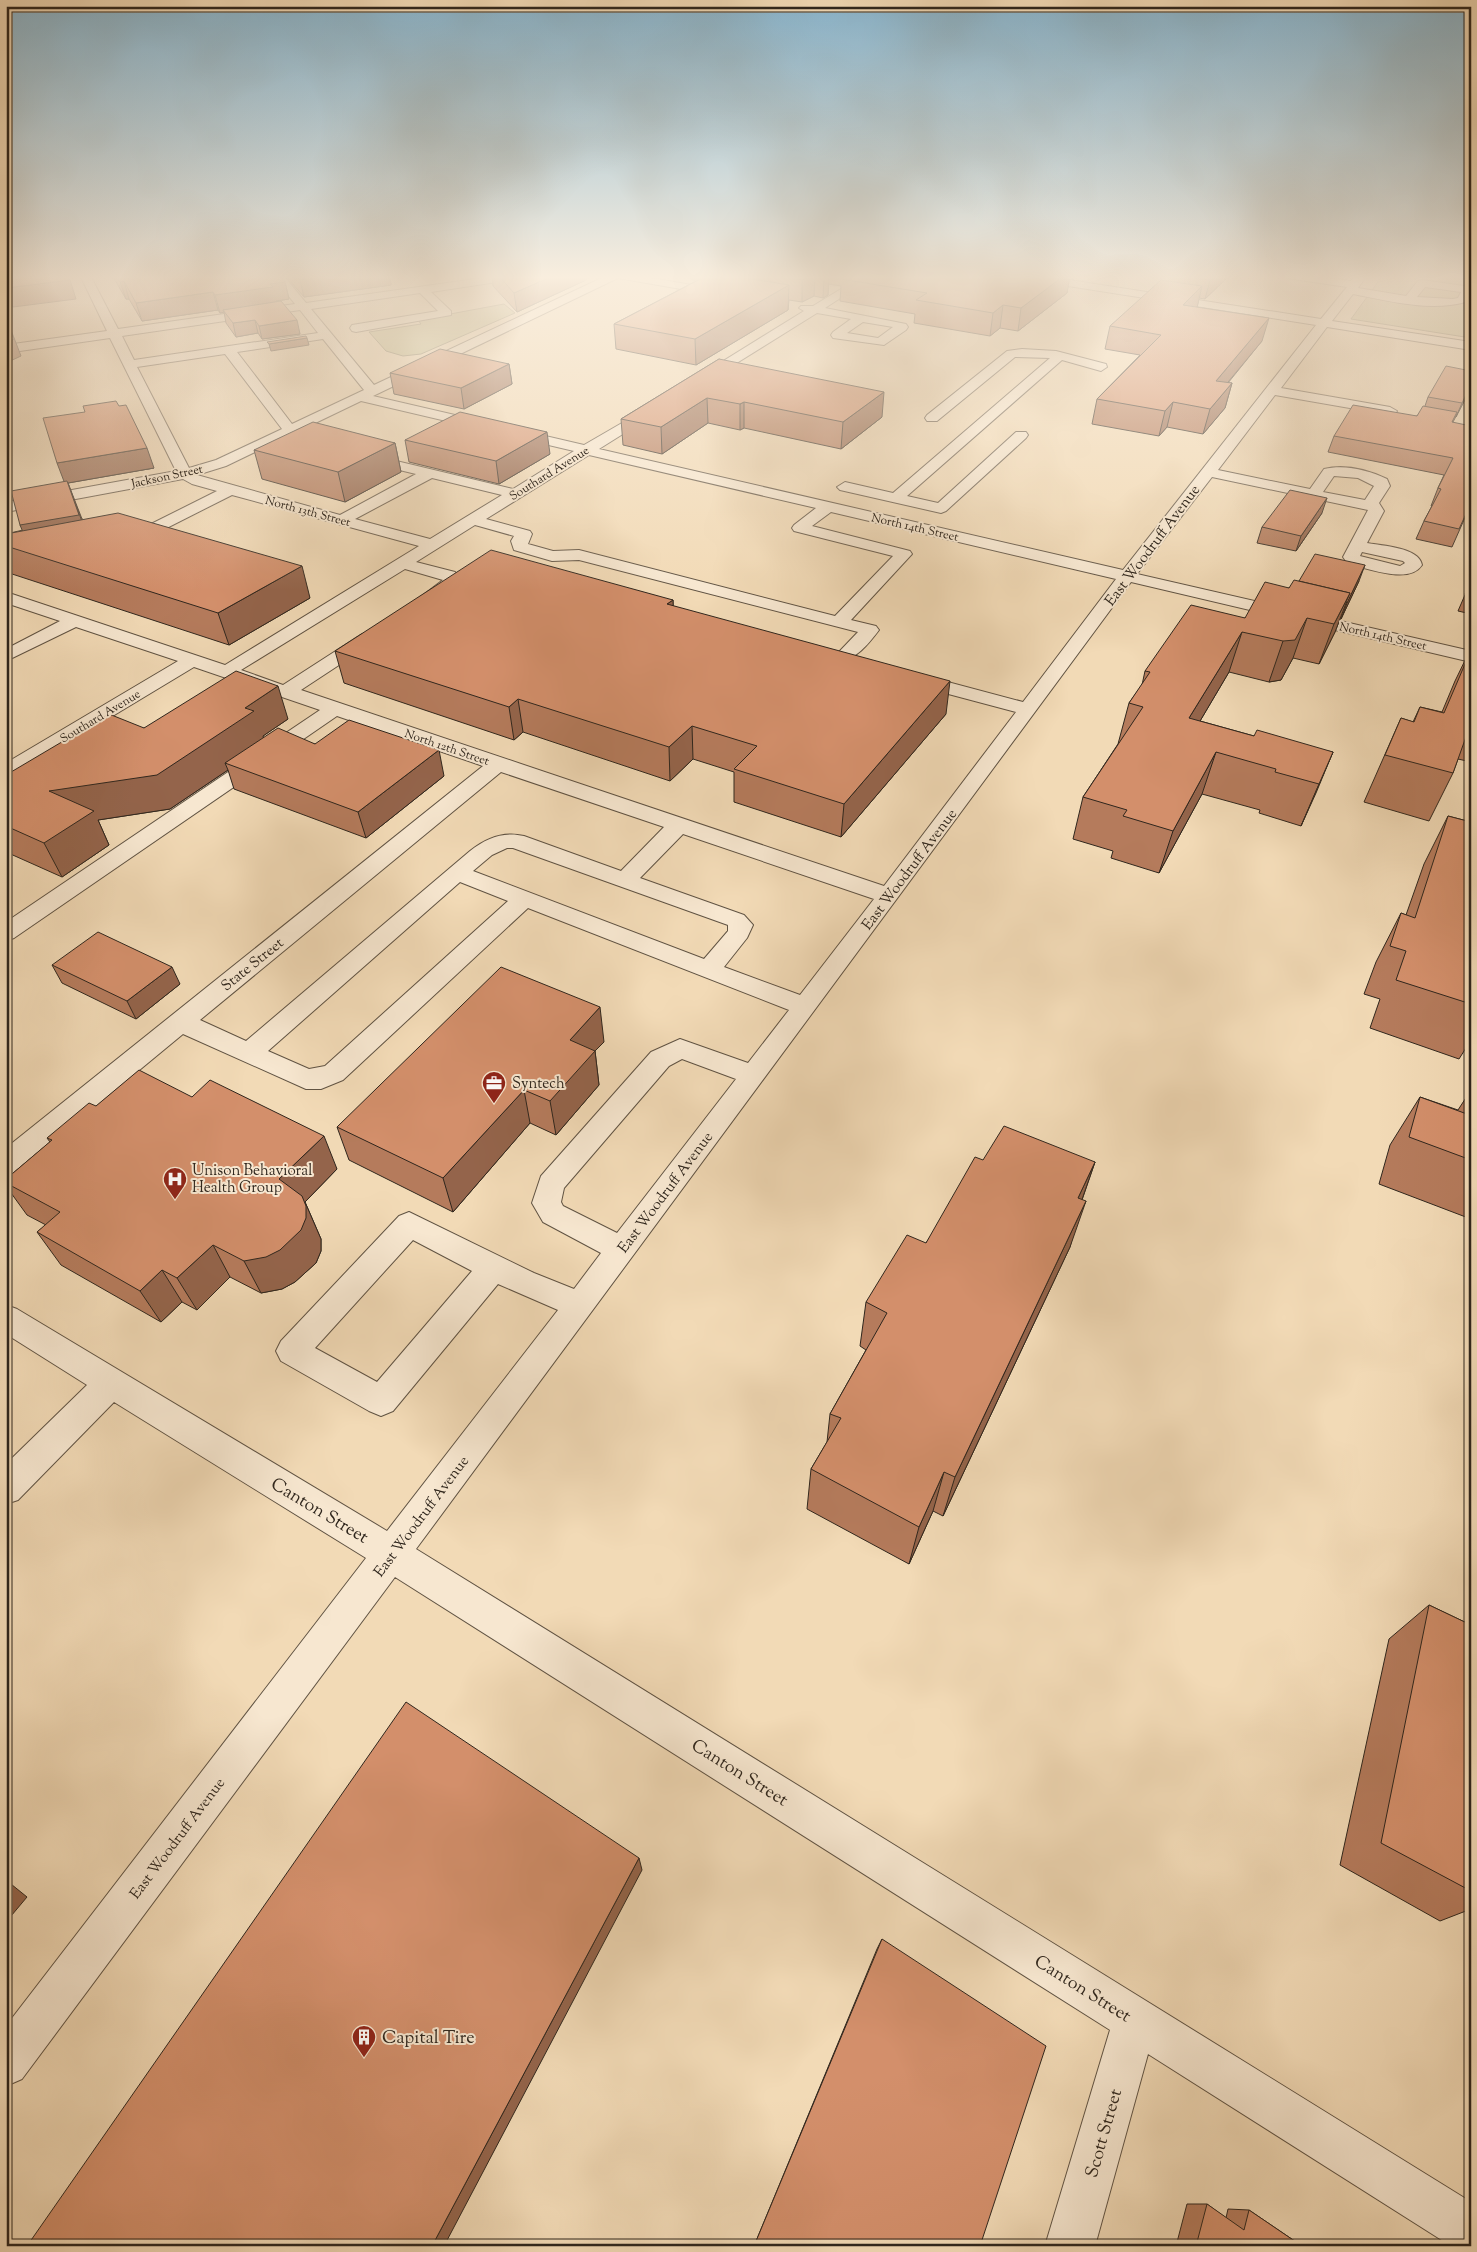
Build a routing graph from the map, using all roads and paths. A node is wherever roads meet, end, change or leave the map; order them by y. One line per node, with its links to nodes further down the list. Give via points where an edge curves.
1 (138, 380): 26 (street)
2 (250, 380): 17 (street)
3 (357, 380): 11 (street)
4 (395, 380): 11 (street, Jackson Street)
5 (699, 380): 9 (street)
6 (979, 380): 14 (street)
7 (1031, 380): 31 (street)
8 (1279, 380): 10 (street, East Woodruff Avenue)
9 (686, 388)
10 (1271, 390): 13 (street); 24 (street, East Woodruff Avenue)
11 (366, 394): 15 (street, North 14th Street); 17 (street, Jackson Street)
12 (670, 399): 20 (street, Southard Avenue)
13 (1405, 414)
14 (932, 418)
15 (457, 420): 16 (street); 20 (street, North 14th Street)
16 (440, 429)
17 (286, 432): 19 (street); 26 (street, Jackson Street, via 221,463)
18 (1021, 435): 31 (street, via 941,508)
19 (308, 441)
20 (585, 451): 29 (street, Southard Avenue); 34 (street, North 14th Street)
21 (398, 452): 23 (street)
22 (349, 453): 23 (street)
23 (382, 461): 25 (street)
24 (1208, 472): 30 (street); 41 (street, East Woodruff Avenue)
25 (430, 473): 29 (street); 35 (street)
26 (186, 474): 28 (street, North 13th Street, via 197,481); 33 (street, Jackson Street)
27 (845, 486): 31 (street)
28 (231, 490): 35 (street, North 13th Street); 37 (street, via 128,538)
29 (515, 494): 36 (street, Southard Avenue)
30 (1314, 494): 32 (street); 32 (street, via 1329,472 1368,476 1382,482)
31 (896, 498)
32 (1370, 505): 39 (street, via 1376,511)
33 (6, 507)
34 (828, 507): 41 (street, North 14th Street); 45 (street, via 800,528 904,554)
35 (342, 520): 38 (street, North 13th Street)
36 (473, 520): 38 (street, Southard Avenue); 45 (street, via 524,534 519,541 520,547 544,554 580,555)
37 (154, 544)
38 (432, 545): 40 (street, Southard Avenue)
39 (1357, 546)
40 (402, 563): 43 (street, via 449,576 453,582); 51 (street, Southard Avenue)
41 (1127, 576): 48 (street, North 14th Street); 55 (street, East Woodruff Avenue)
42 (6, 597): 44 (street, North 12th Street)
43 (413, 608)
44 (74, 620): 47 (street); 49 (street, North 12th Street)
45 (839, 622): 50 (street, via 870,630)
46 (381, 629): 53 (street)
47 (6, 656)
48 (1471, 657)
49 (193, 660): 51 (street, North 12th Street); 57 (street, Southard Avenue)
50 (839, 662)
51 (226, 672): 53 (street, North 12th Street)
52 (896, 674): 55 (street)
53 (285, 692): 54 (street, North 12th Street)
54 (335, 708): 56 (street, North 12th Street); 63 (street)
55 (1029, 709): 61 (street, East Woodruff Avenue)
56 (498, 764): 58 (street, North 12th Street); 66 (street, State Street)
57 (6, 772)
58 (679, 825): 60 (street); 61 (street, North 12th Street)
59 (458, 873): 60 (street, via 494,842 516,840); 62 (street); 67 (street)
60 (625, 880): 64 (street, via 736,920 741,925 739,933)
61 (888, 896): 65 (street, East Woodruff Avenue)
62 (524, 899): 64 (street); 67 (street, via 334,1073 320,1079 306,1079)
63 (6, 933)
64 (708, 970): 65 (street)
65 (805, 1007): 68 (street, East Woodruff Avenue)
66 (180, 1022): 67 (street); 69 (street, State Street)
67 (249, 1053)
68 (753, 1075): 70 (street, East Woodruff Avenue); 70 (street, via 680,1048 660,1059 551,1184 546,1203 553,1214)
69 (6, 1164)
70 (622, 1250): 72 (street, East Woodruff Avenue)
71 (493, 1268): 71 (street, via 409,1224 292,1351 381,1401); 72 (street)
72 (580, 1306): 76 (street, East Woodruff Avenue)
73 (6, 1318): 74 (street, Canton Street)
74 (112, 1382): 75 (street); 76 (street, Canton Street)
75 (6, 1488)
76 (392, 1554): 77 (street, Canton Street); 78 (street, East Woodruff Avenue)
77 (1135, 2021): 79 (street, Canton Street); 80 (street, Scott Street)
78 (6, 2063)
79 (1471, 2230)
80 (1070, 2246)

